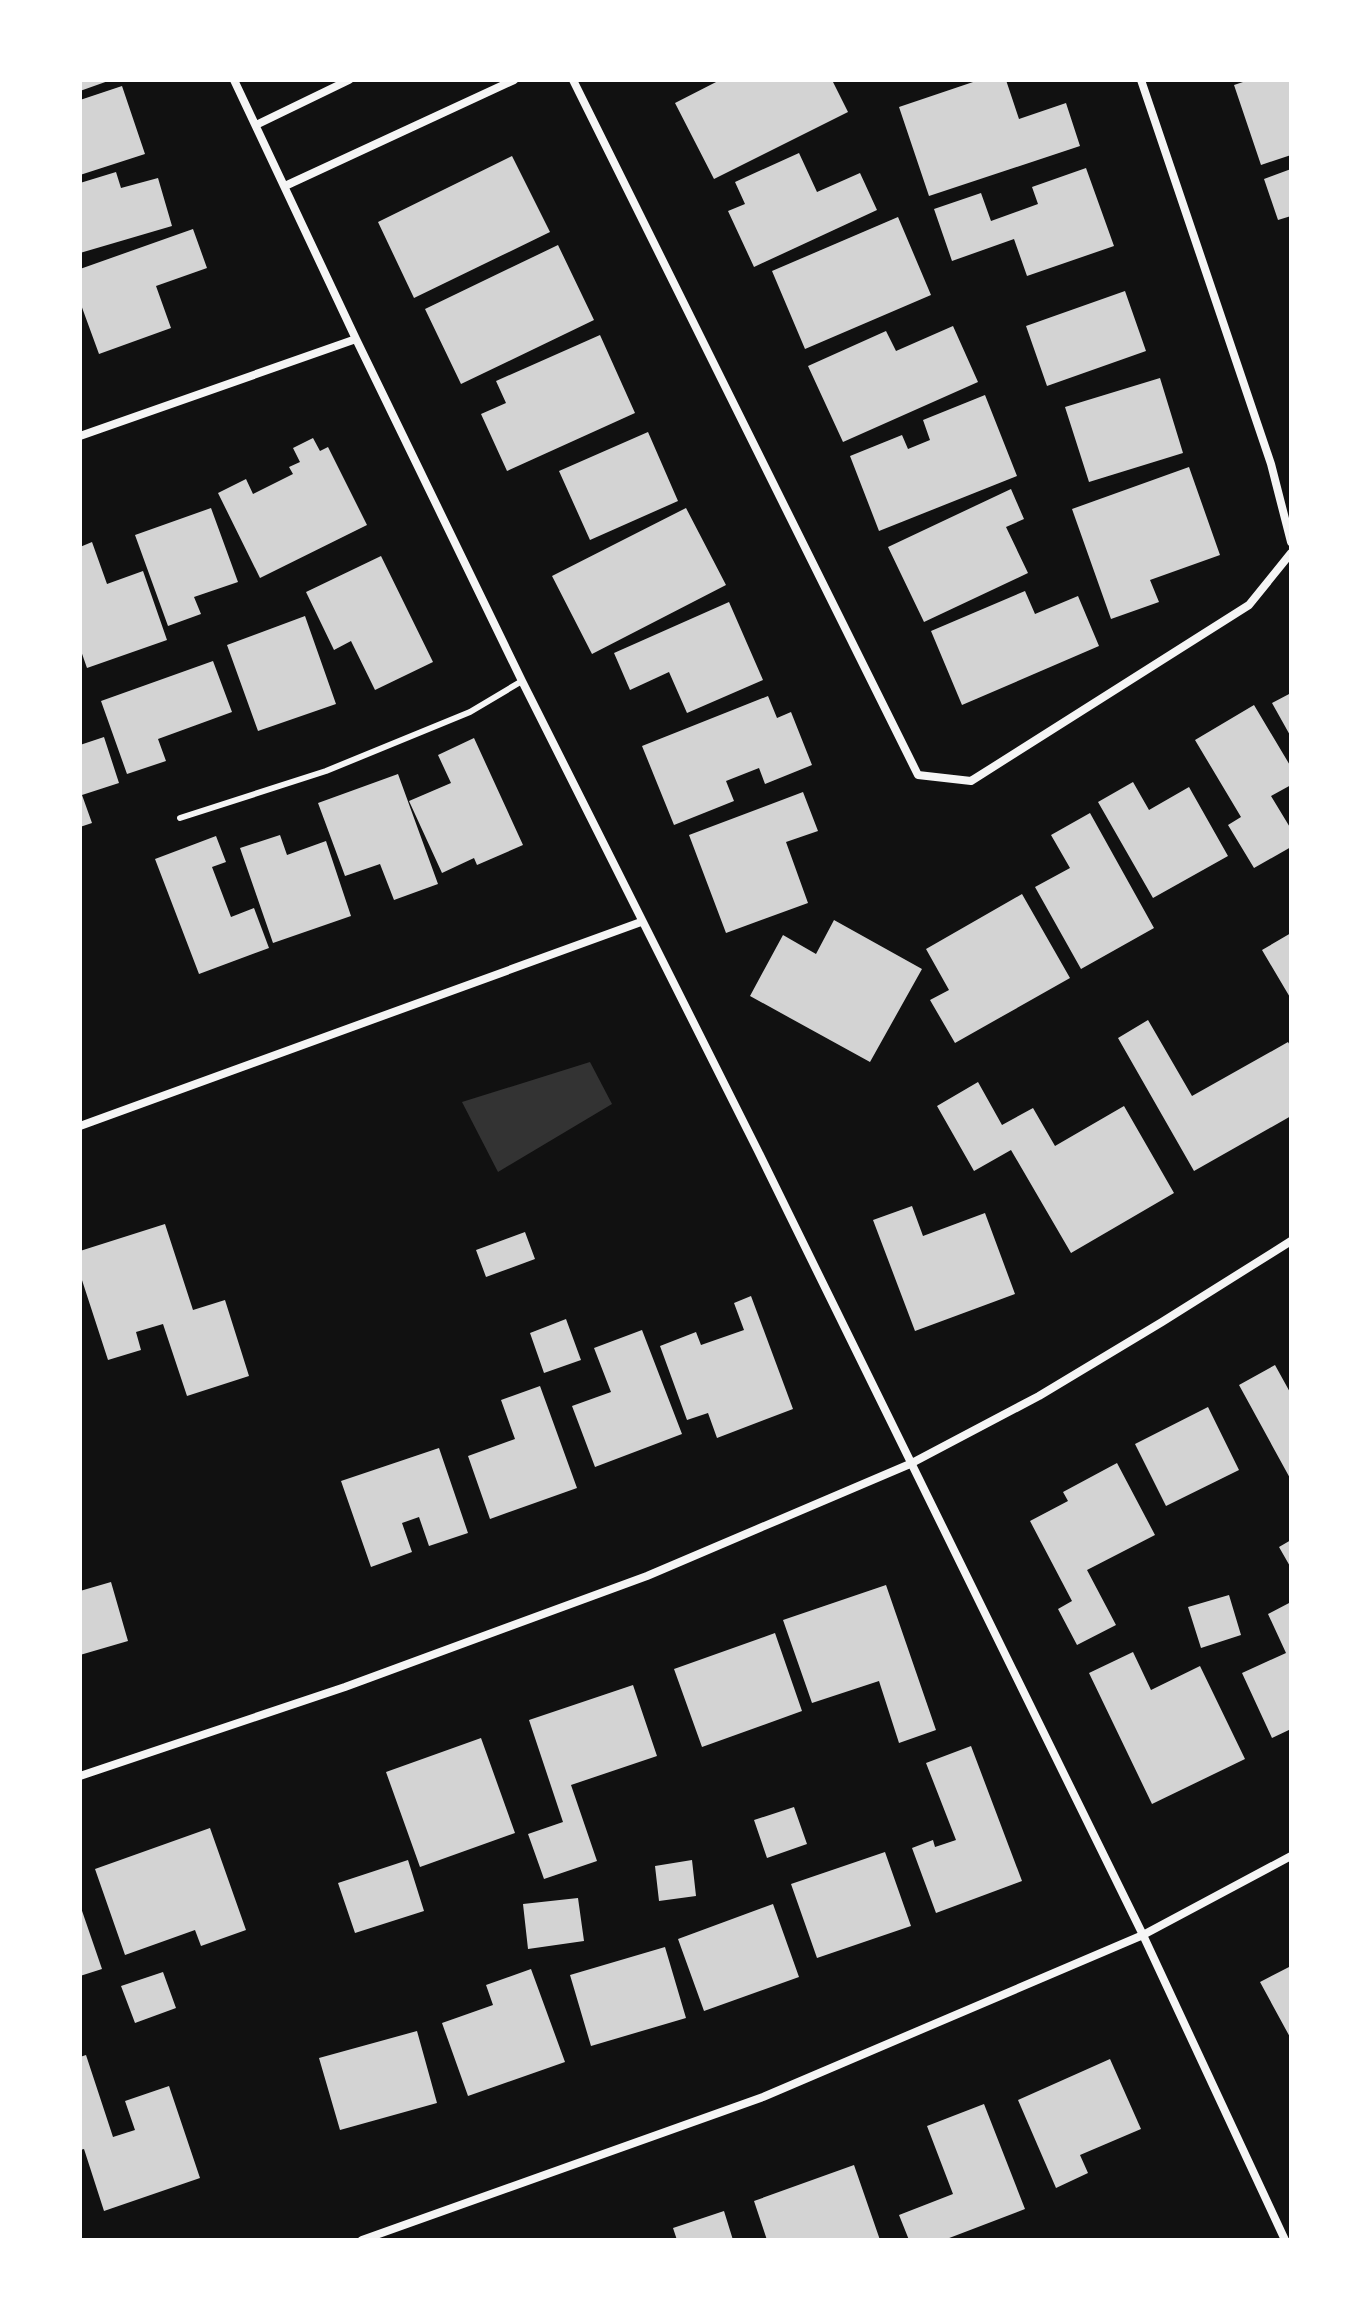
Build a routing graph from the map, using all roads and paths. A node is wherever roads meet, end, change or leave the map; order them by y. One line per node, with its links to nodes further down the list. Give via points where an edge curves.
1 (234, 80): 6 (street)
2 (349, 80): 6 (street)
3 (514, 80): 7 (street)
4 (573, 80): 11 (street, via 918,775 971,781 1249,605)
5 (1141, 80): 10 (street, via 1271,464)
6 (256, 125): 7 (street)
7 (285, 186): 8 (street)
8 (356, 339): 9 (street); 12 (street)
9 (80, 436)
10 (1291, 542)
11 (1291, 553)
12 (522, 681): 13 (lane, via 470,712 326,771); 14 (street)
13 (180, 818)
14 (641, 922): 15 (street); 17 (street)
15 (80, 1126)
16 (1291, 1241): 17 (street, via 1039,1396)
17 (910, 1464): 18 (street, via 647,1576 345,1687); 20 (street)
18 (80, 1776)
19 (1291, 1856): 20 (street)
20 (1143, 1935): 21 (street, via 763,2097); 22 (street)
21 (362, 2240)
22 (1285, 2240)

